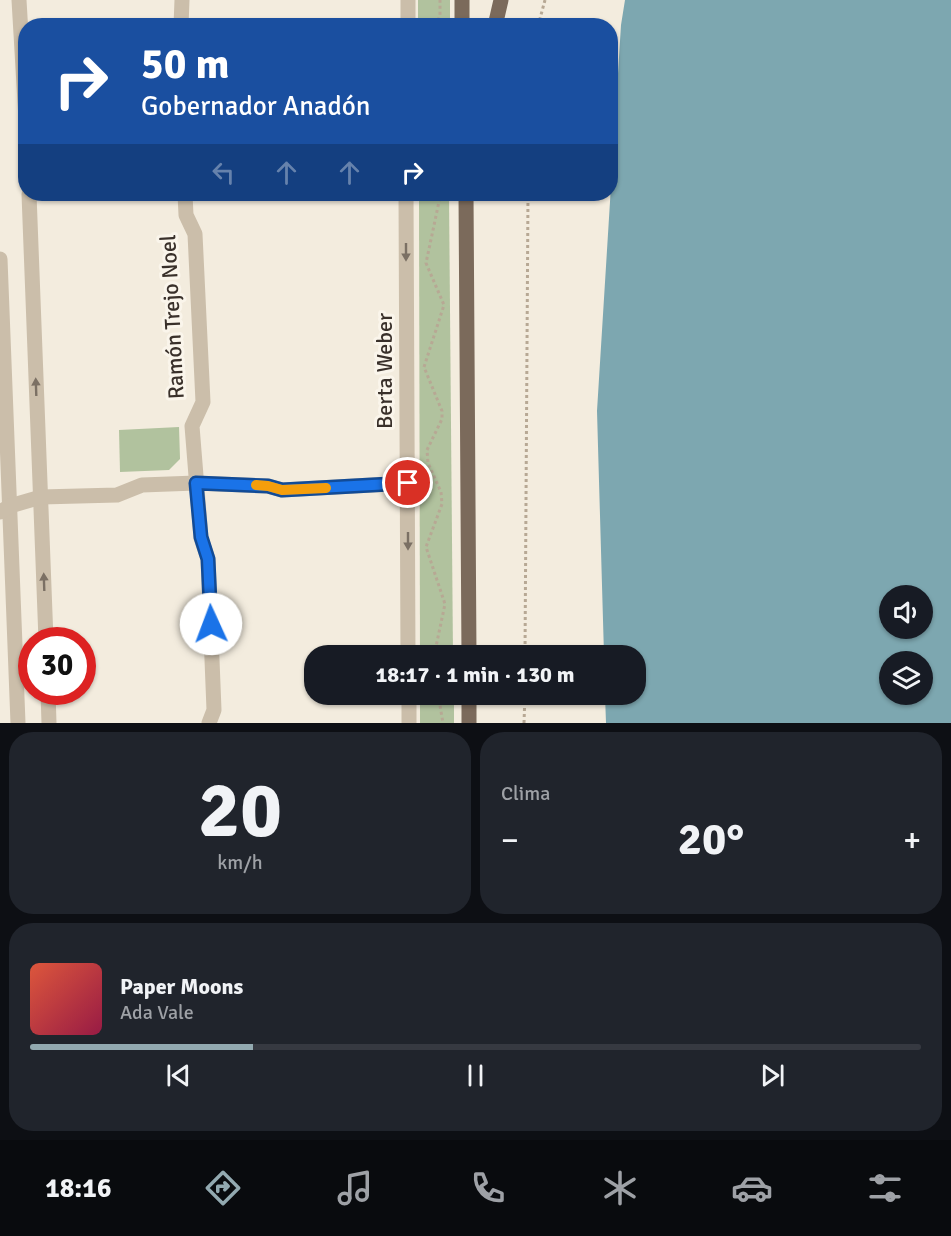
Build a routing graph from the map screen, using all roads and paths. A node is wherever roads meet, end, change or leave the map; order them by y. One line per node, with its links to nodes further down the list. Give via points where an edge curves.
1 (19, 0): 8 (street)
2 (182, 0): 9 (street)
3 (408, 0): 10 (street)
4 (440, 0): 11 (path)
5 (462, 0): 12 (main road)
6 (501, 0): 13 (main road)
7 (545, 0): 14 (path)
8 (20, 18)
9 (181, 18)
10 (408, 18)
11 (439, 18)
12 (462, 18)
13 (497, 18)
14 (540, 18)
15 (29, 201): 26 (street, one-way to 15)
16 (185, 201): 24 (street, Ramón Trejo Noel, via 186,215 195,234 203,402 192,426)
17 (406, 201): 25 (street, Berta Weber, one-way to 25)
18 (439, 201): 30 (path, via 426,263 444,305 424,367 442,411 442,419 426,450 442,504 426,547 445,604)
19 (466, 201): 22 (main road)
20 (472, 201): 22 (main road)
21 (528, 201): 32 (path)
22 (467, 239): 31 (main road)
23 (0, 259): 27 (street)
24 (196, 483): 25 (street, via 282,490); 26 (street, via 142,485 117,495); 40 (street, Ramón Trejo Noel, via 201,537 208,559 214,710)
25 (408, 483): 29 (street, Berta Weber, one-way to 29)
26 (41, 497): 27 (street); 28 (street, one-way to 26)
27 (5, 509): 38 (street)
28 (46, 627)
29 (408, 645)
30 (436, 645)
31 (469, 645)
32 (525, 645)
33 (48, 705): 39 (street)
34 (409, 705): 41 (street)
35 (440, 705): 42 (path)
36 (469, 705): 43 (main road)
37 (525, 705): 44 (path)
38 (18, 723)
39 (49, 723)
40 (209, 723)
41 (409, 723)
42 (443, 723)
43 (469, 723)
44 (525, 723)

